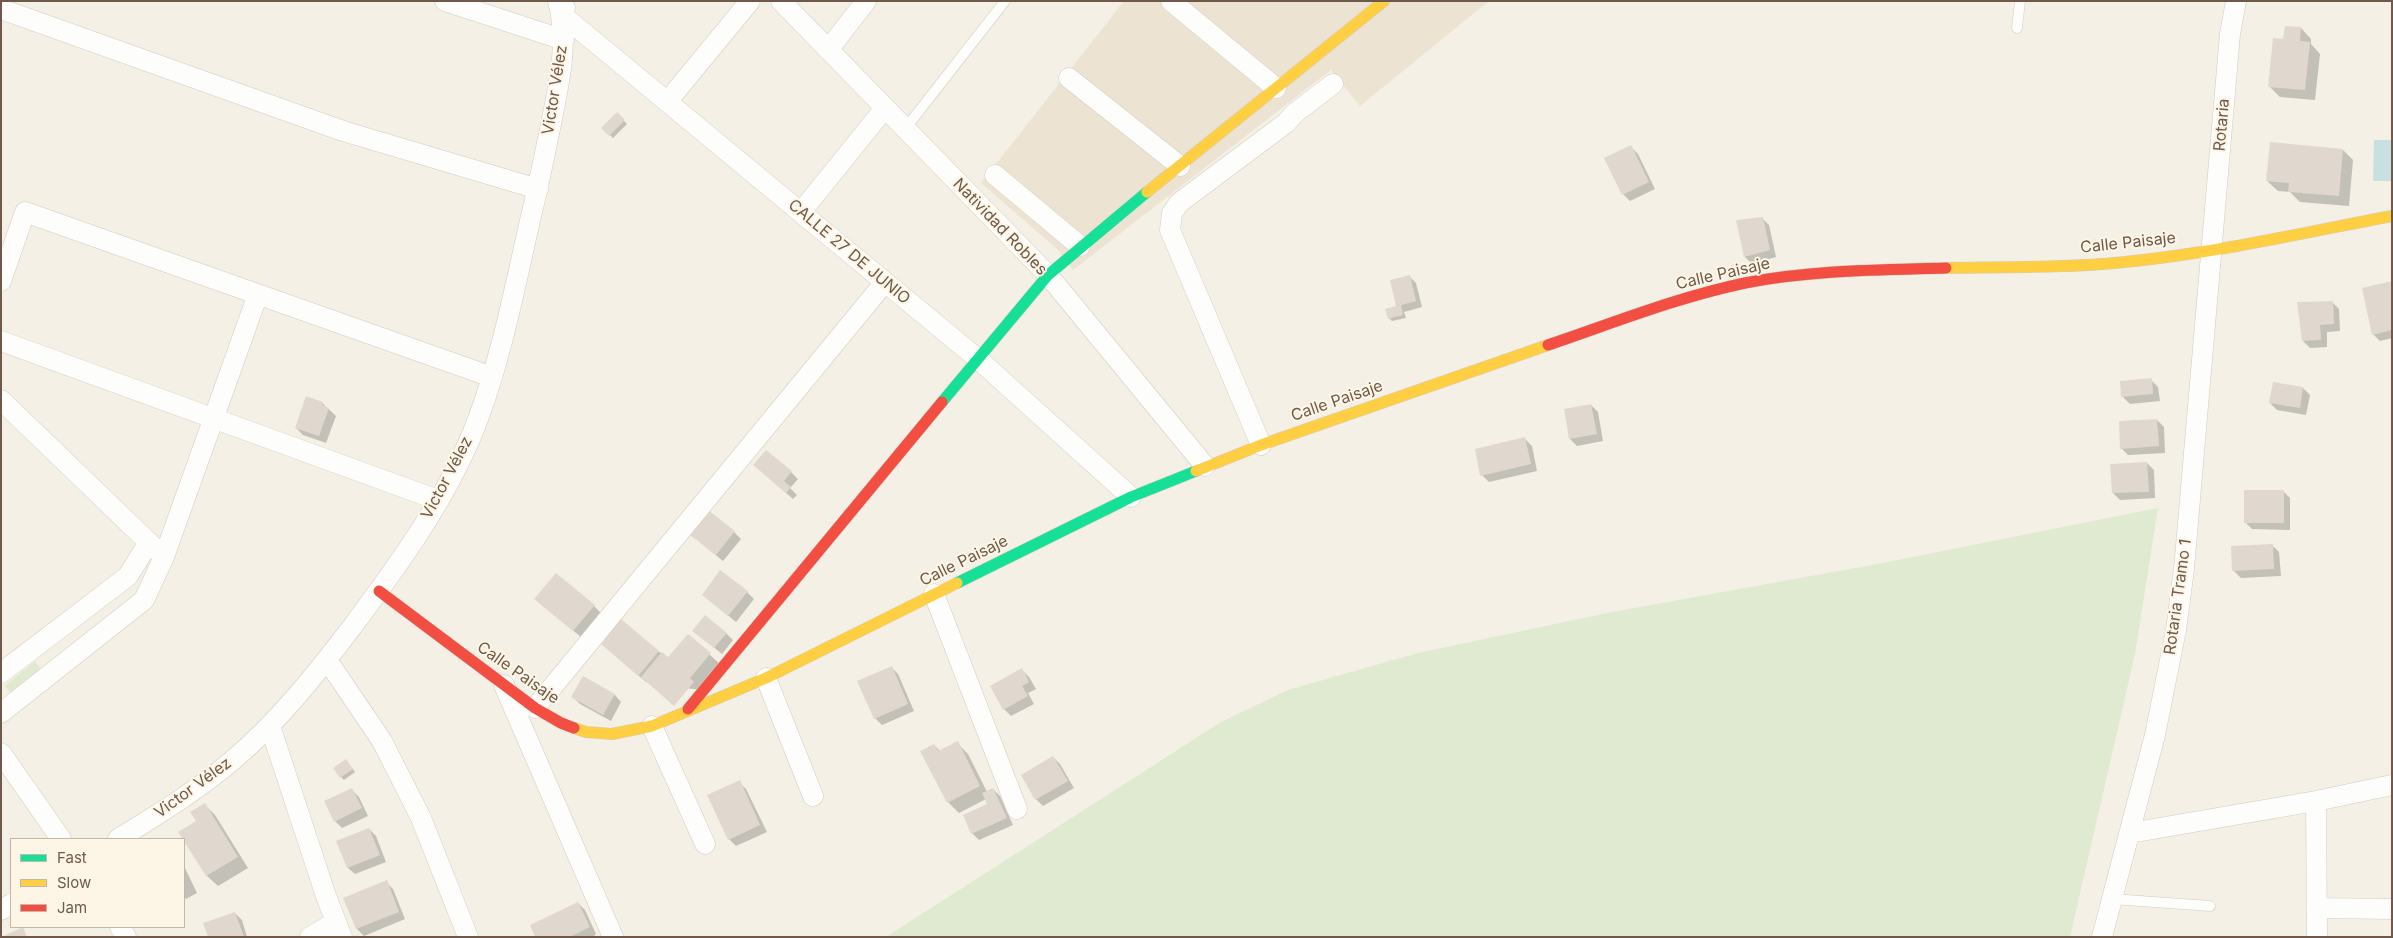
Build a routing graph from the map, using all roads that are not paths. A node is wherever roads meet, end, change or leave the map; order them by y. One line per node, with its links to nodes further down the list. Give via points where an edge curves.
1 (445, 1): 13 (street)
2 (750, 1): 18 (street)
3 (781, 1): 14 (street, Natividad Robles)
4 (866, 1): 14 (street)
5 (1005, 1): 20 (lane)
6 (1171, 1): 17 (street)
7 (2020, 1): 12 (lane)
8 (2236, 1): 27 (street, Rotaria, via 2230,34)
9 (1374, 4): 17 (street)
10 (563, 5): 13 (street, Victor Vélez); 18 (street, CALLE 27 DE JUNIO)
11 (1, 9): 23 (street, via 343,131)
12 (2018, 28)
13 (564, 40): 23 (street, Victor Vélez)
14 (828, 50): 19 (street, Natividad Robles)
15 (1069, 78): 21 (street)
16 (1333, 84): 37 (street, via 1179,203 1170,222 1170,230)
17 (1276, 88): 21 (street)
18 (667, 102): 24 (street, CALLE 27 DE JUNIO)
19 (885, 108): 20 (street, Natividad Robles); 24 (street)
20 (905, 129): 28 (street, Natividad Robles)
21 (1180, 166): 26 (street)
22 (994, 175): 26 (street)
23 (538, 189): 34 (street, Victor Vélez)
24 (801, 212): 30 (street, CALLE 27 DE JUNIO)
25 (2392, 216): 27 (street, Calle Paisaje)
26 (1080, 246): 28 (street)
27 (2211, 249): 37 (street, Calle Paisaje, via 2086,265 1829,273 1713,290); 59 (street, Rotaria Tramo 1, via 2176,630 2155,735)
28 (1048, 275): 33 (street); 38 (street, Natividad Robles)
29 (1, 281): 31 (street, via 25,212)
30 (885, 282): 33 (street, CALLE 27 DE JUNIO); 49 (street)
31 (258, 294): 34 (street); 36 (street)
32 (1, 341): 36 (street)
33 (978, 359): 39 (street, CALLE 27 DE JUNIO); 51 (street)
34 (492, 377): 40 (street, Victor Vélez, via 461,457)
35 (1, 400): 41 (street)
36 (213, 417): 40 (street); 42 (street)
37 (1260, 444): 38 (street, Calle Paisaje)
38 (1205, 466): 39 (street, Calle Paisaje)
39 (1131, 497): 44 (street, Calle Paisaje)
40 (438, 500): 43 (street, Victor Vélez)
41 (149, 542): 42 (street); 46 (street, via 128,576)
42 (164, 557): 50 (street, via 144,600)
43 (379, 591): 45 (street, Victor Vélez); 48 (street, Calle Paisaje)
44 (934, 594): 47 (street, Calle Paisaje); 58 (street)
45 (327, 660): 52 (street, Victor Vélez); 69 (street, via 382,741 420,818)
46 (1, 673)
47 (766, 678): 51 (street, Calle Paisaje); 56 (street)
48 (504, 685): 49 (street, Calle Paisaje); 70 (street)
49 (535, 708): 53 (street, Calle Paisaje, via 586,732 612,734)
50 (1, 713)
51 (684, 714): 53 (street, Calle Paisaje)
52 (270, 726): 61 (street, Victor Vélez, via 209,779); 67 (street)
53 (652, 726): 62 (street)
54 (1, 753): 60 (street)
55 (2392, 786): 57 (street)
56 (813, 796)
57 (2316, 801): 59 (street); 65 (street)
58 (1017, 809)
59 (2130, 833): 63 (street, Rotaria Tramo 1)
60 (60, 838)
61 (120, 838)
62 (705, 844)
63 (2112, 899): 64 (lane); 71 (street, Rotaria Tramo 1)
64 (2210, 906)
65 (2318, 908): 66 (street); 72 (street)
66 (2392, 909)
67 (339, 929): 68 (street)
68 (310, 937)
69 (468, 937)
70 (613, 937)
71 (2102, 937)
72 (2317, 937)

